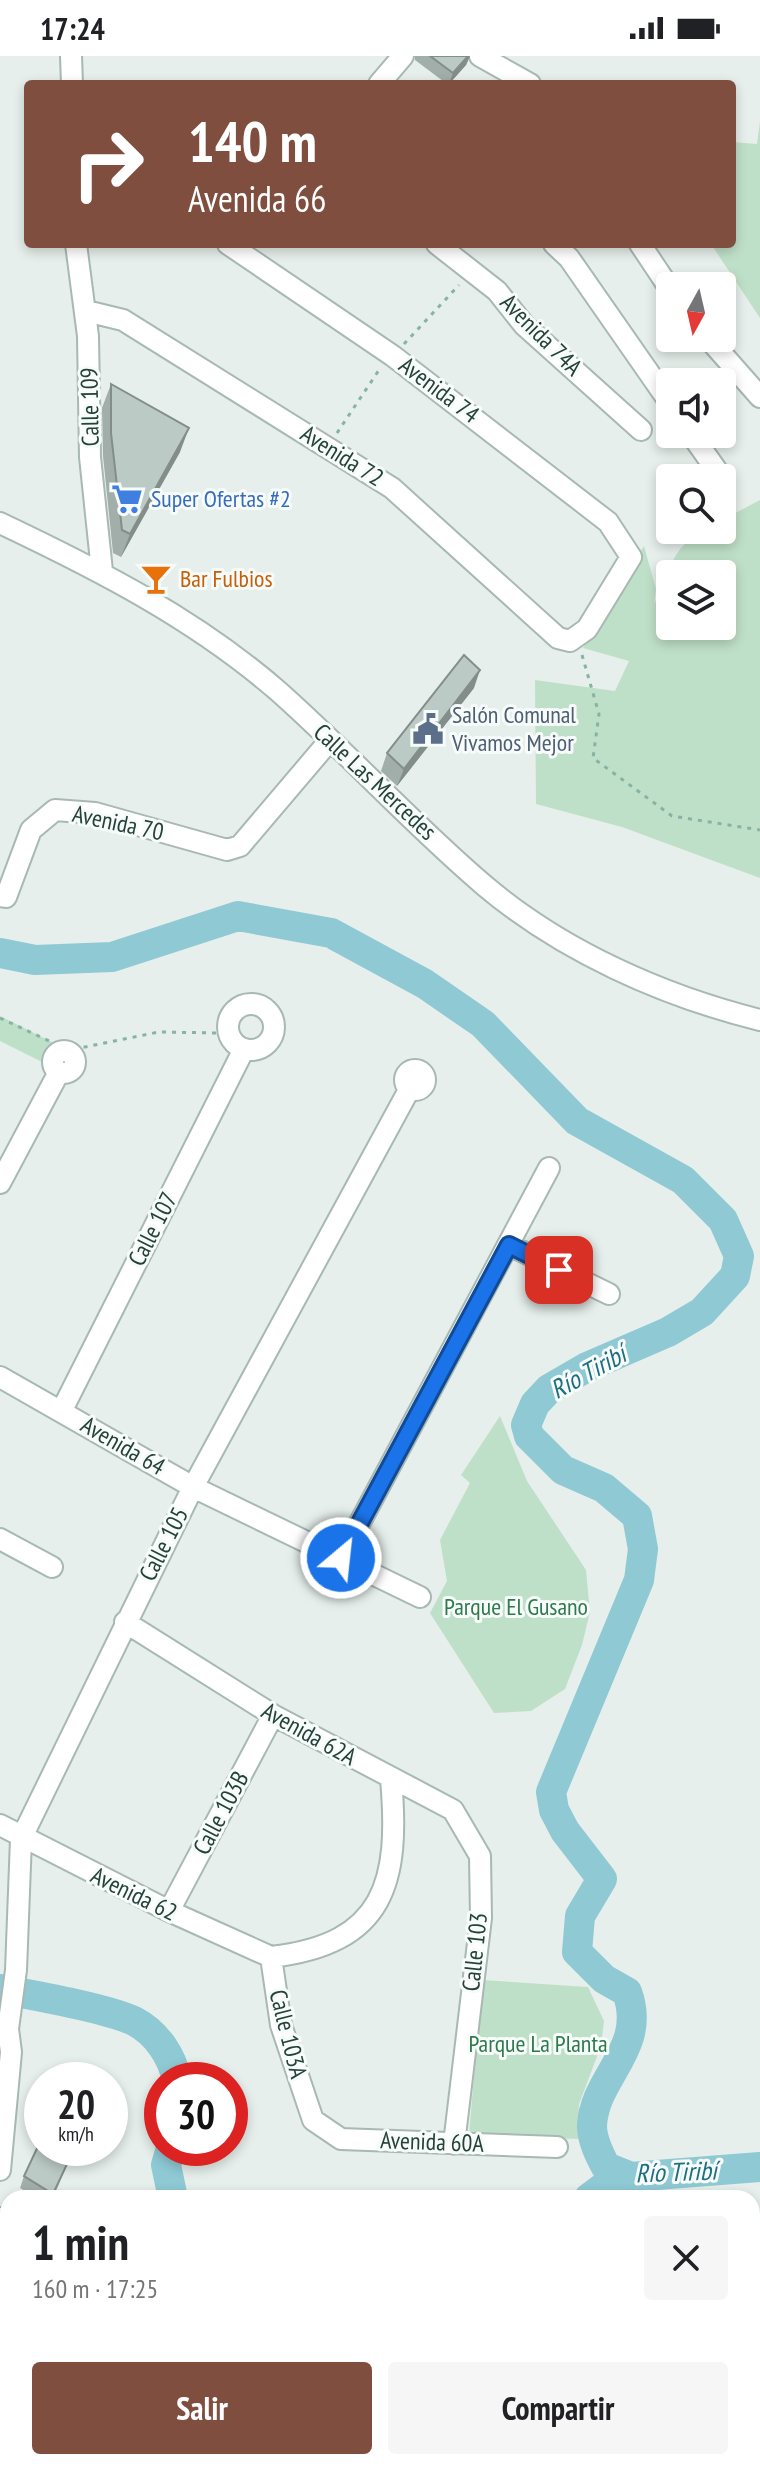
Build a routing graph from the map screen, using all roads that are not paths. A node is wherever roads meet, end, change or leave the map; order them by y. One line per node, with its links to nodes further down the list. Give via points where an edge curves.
1 (71, 56): 4 (street)
2 (403, 56): 5 (street)
3 (480, 56): 6 (street)
4 (72, 80)
5 (382, 80)
6 (523, 80)
7 (77, 248): 13 (street, Calle 109)
8 (234, 248): 20 (street, Avenida 74, via 393,356 608,522 631,557 587,629)
9 (442, 248): 17 (street, Avenida 74A, via 497,291 524,325)
10 (558, 248): 15 (street)
11 (643, 248): 12 (street)
12 (659, 272)
13 (86, 311): 19 (street, Calle 109, via 90,457); 20 (street, Avenida 72, via 123,320 392,488 558,638)
14 (720, 352): 16 (street)
15 (656, 383)
16 (760, 397)
17 (641, 430)
18 (0, 523): 19 (street, Calle Las Mercedes)
19 (102, 571): 21 (street, Calle Las Mercedes, via 194,626)
20 (570, 641)
21 (330, 740): 22 (street, Avenida 70, via 240,846 227,850 95,813 55,810 31,830 6,897); 23 (street, Calle Las Mercedes, via 485,886 539,926 610,965 713,1008)
22 (0, 896)
23 (760, 1020)
24 (244, 1049): 32 (street, Calle 107)
25 (59, 1072): 28 (street)
26 (410, 1088): 33 (street, Calle 105)
27 (549, 1168): 29 (street)
28 (0, 1183)
29 (509, 1245): 30 (street); 35 (street)
30 (609, 1294)
31 (0, 1377): 32 (street, Avenida 64)
32 (62, 1410): 33 (street, Avenida 64)
33 (193, 1487): 35 (street, Avenida 64); 38 (street, Calle 105)
34 (0, 1539): 36 (street)
35 (341, 1558): 37 (street, Avenida 64)
36 (52, 1567)
37 (420, 1597)
38 (125, 1622): 39 (street, Avenida 62A); 42 (street, Calle 105)
39 (273, 1715): 40 (street, Avenida 62A); 44 (street, Calle 103B)
40 (391, 1779): 43 (street, Avenida 62A, via 453,1810); 45 (street, Calle 103A, via 396,1831 391,1872 370,1913 343,1938 300,1954)
41 (0, 1825): 42 (street, Avenida 62)
42 (21, 1839): 44 (street, Avenida 62); 46 (street, Calle 105, via 15,1984)
43 (480, 1856): 48 (street, Calle 103, via 481,1918)
44 (169, 1911): 45 (street, Avenida 62)
45 (271, 1957): 47 (street, Calle 103A, via 281,2025)
46 (4, 2036): 50 (street, Calle 105, via 11,2052)
47 (313, 2120): 48 (street, Avenida 60A, via 341,2139)
48 (454, 2144): 49 (street, Avenida 60A)
49 (557, 2147)
50 (0, 2170)

